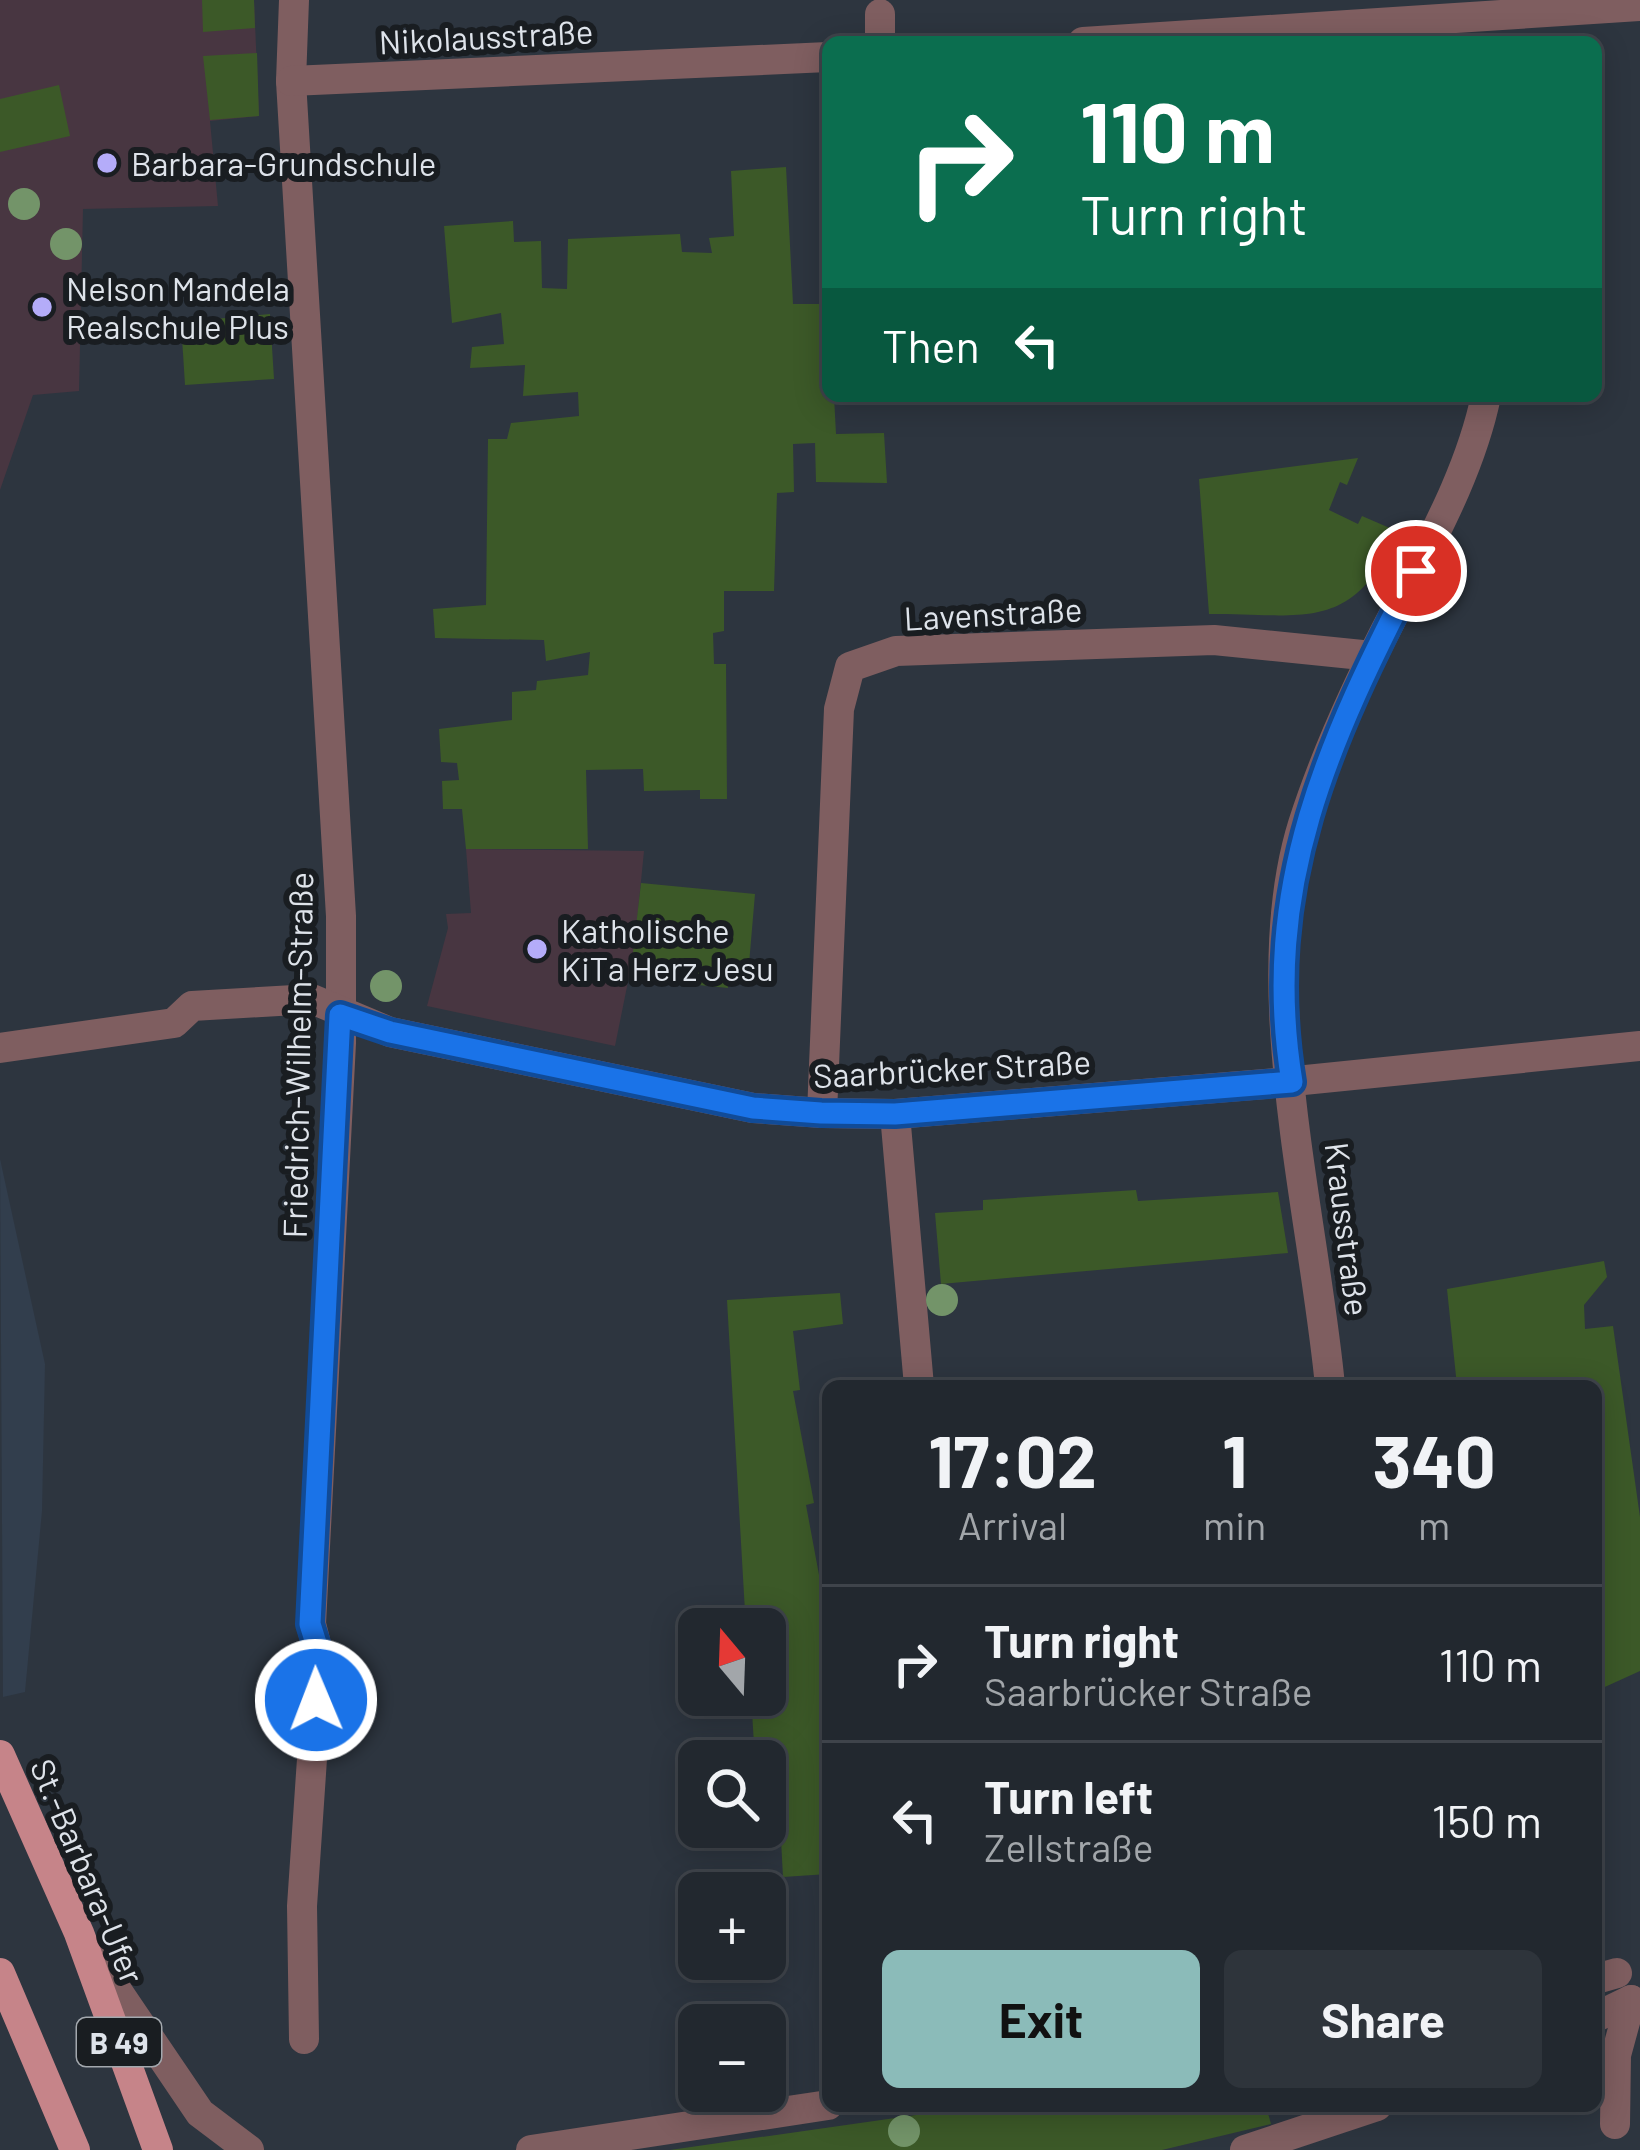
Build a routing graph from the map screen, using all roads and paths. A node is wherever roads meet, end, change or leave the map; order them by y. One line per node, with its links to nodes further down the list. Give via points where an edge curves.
1 (294, 0): 6 (street, Friedrich-Wilhelm-Straße)
2 (1640, 6): 3 (street)
3 (1510, 29): 4 (street)
4 (1280, 36)
5 (822, 57): 6 (street, Nikolausstraße)
6 (291, 81): 9 (street, Friedrich-Wilhelm-Straße)
7 (1485, 402): 8 (street, Krausstraße, via 1437,529)
8 (1372, 656): 12 (street, Krausstraße, via 1303,824 1291,875 1282,950); 13 (street, Lavenstraße, via 1214,640 896,651 850,667 838,709)
9 (340, 1015): 11 (street, Saarbrücker Straße, via 312,999 192,1006 174,1023); 13 (street, Saarbrücker Straße, via 753,1108); 21 (street, Friedrich-Wilhelm-Straße, via 310,1624 320,1656 302,1906)
10 (1640, 1046): 12 (street, Saarbrücker Straße)
11 (0, 1048)
12 (1292, 1082): 14 (street, Saarbrücker Straße); 16 (street, Krausstraße)
13 (821, 1113): 14 (street, Saarbrücker Straße)
14 (895, 1114): 15 (street)
15 (918, 1380)
16 (1329, 1380)
17 (0, 1755): 18 (main road, St.-Barbara-Ufer / B 49)
18 (79, 1933): 27 (main road, St.-Barbara-Ufer / B 49); 28 (street, via 200,2113)
19 (0, 1972): 26 (main road, B 49)
20 (1615, 1984): 24 (street, via 1616,2055)
21 (304, 2038)
22 (822, 2106): 29 (street)
23 (1360, 2112): 25 (street)
24 (1605, 2112): 30 (street)
25 (1253, 2149)
26 (75, 2150)
27 (158, 2150)
28 (249, 2150)
29 (531, 2150)
30 (1634, 2150)

